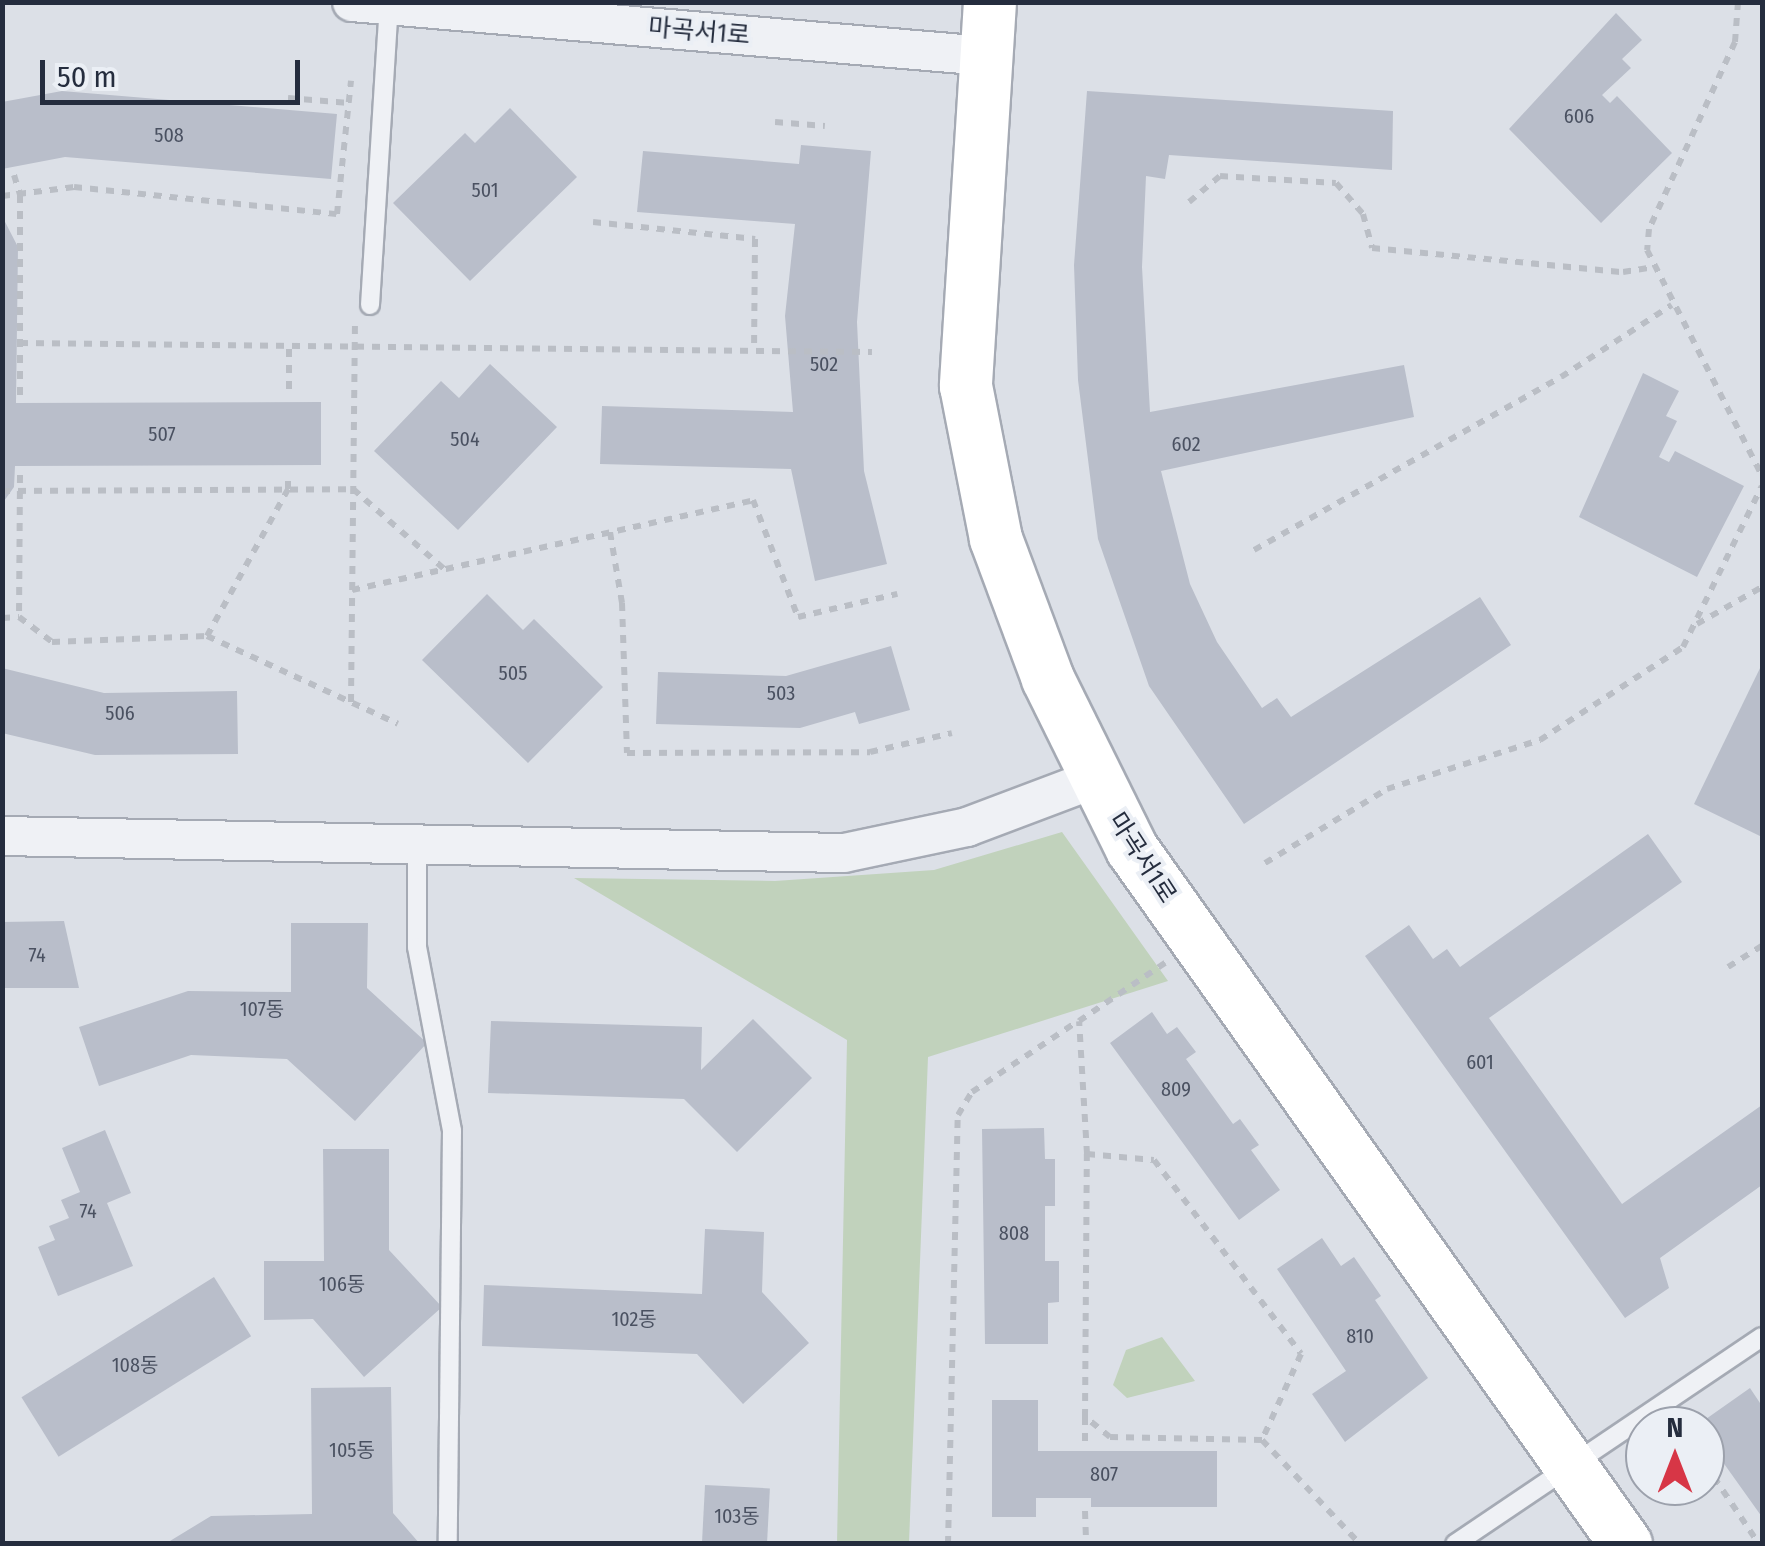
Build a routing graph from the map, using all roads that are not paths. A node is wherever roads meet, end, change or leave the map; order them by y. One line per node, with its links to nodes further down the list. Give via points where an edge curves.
1 (990, 2): 3 (street, 마곡서1로)
2 (371, 4): 3 (street, 마곡서1로); 4 (lane)
3 (986, 56): 5 (street, 마곡서1로, via 966,386 996,539)
4 (363, 305)
5 (1094, 780): 7 (street, via 967,827 844,853); 9 (street, 마곡서1로, via 1132,849)
6 (2, 836): 7 (street)
7 (417, 848): 10 (lane, via 417,947 452,1131)
8 (1762, 1338): 9 (lane)
9 (1572, 1464): 11 (lane); 12 (street, 마곡서1로)
10 (448, 1544)
11 (1454, 1544)
12 (1626, 1544)

